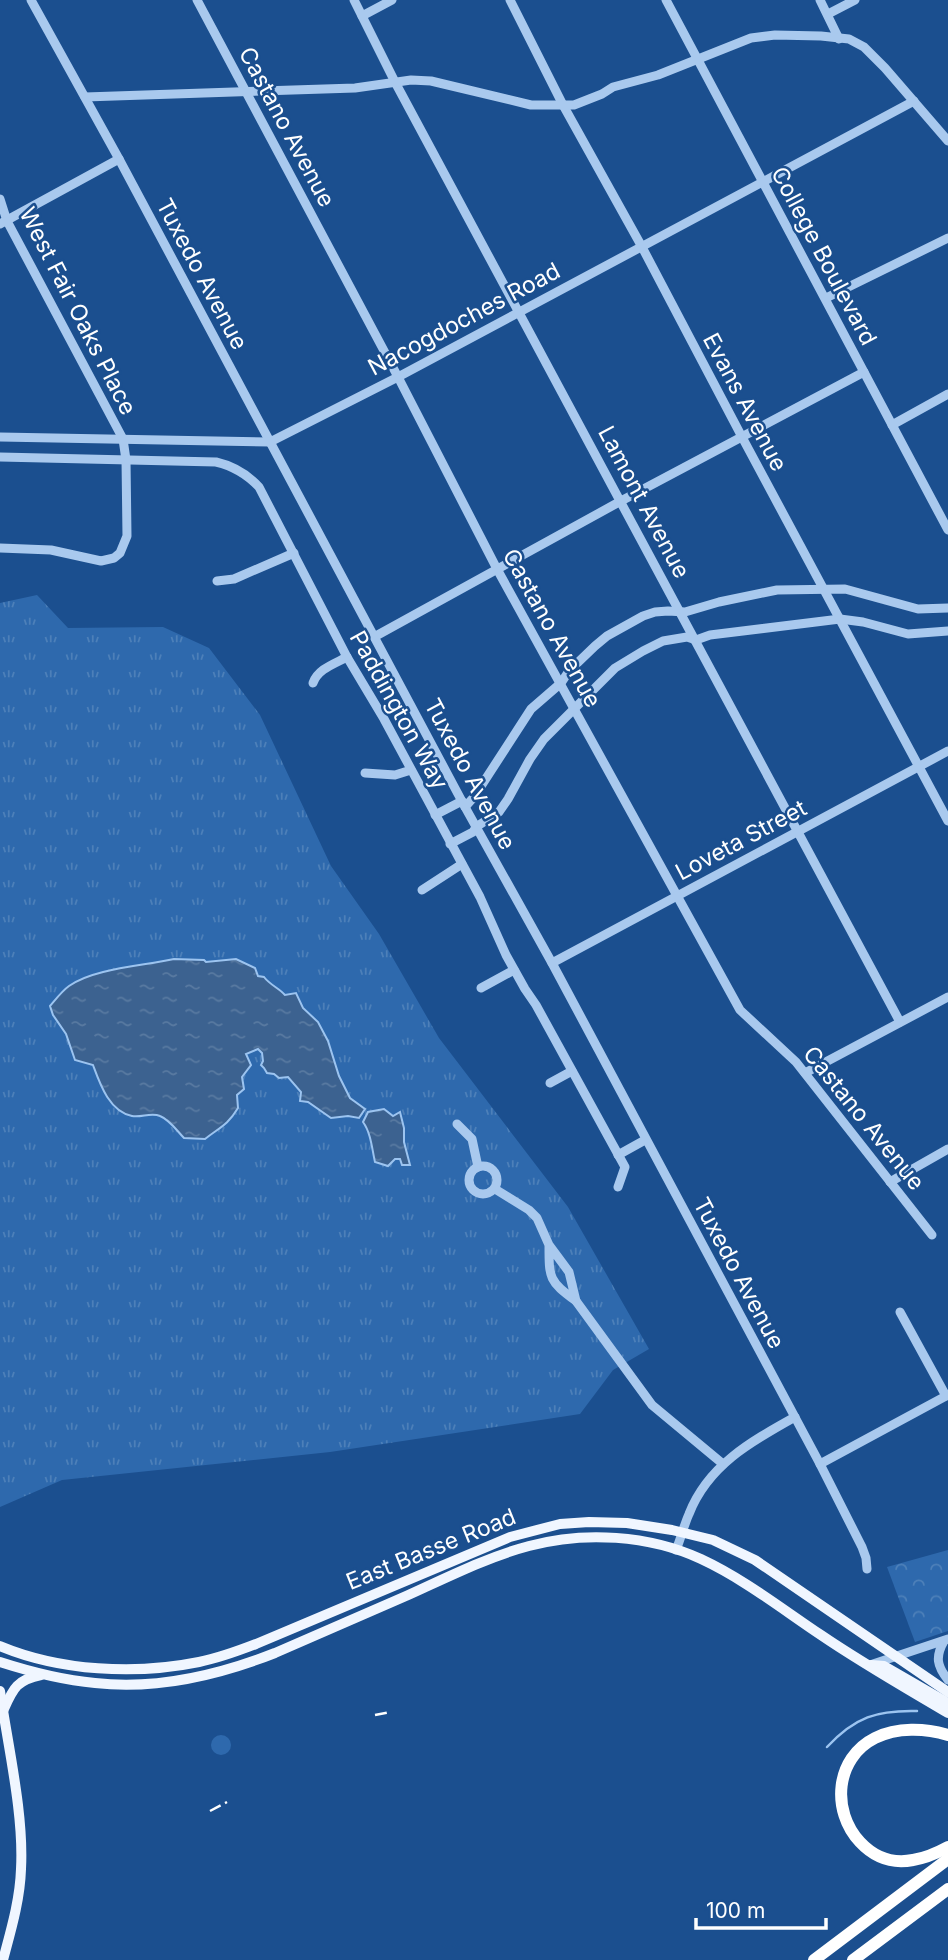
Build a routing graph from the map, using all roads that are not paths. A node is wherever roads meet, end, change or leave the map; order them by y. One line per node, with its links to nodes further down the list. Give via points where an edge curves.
1 (31, 0): 15 (street, Tuxedo Avenue)
2 (197, 0): 14 (street, Castano Avenue)
3 (354, 0): 10 (street, Lamont Avenue)
4 (392, 0): 10 (street)
5 (510, 0): 17 (street, Evans Avenue)
6 (666, 0): 12 (street, College Boulevard)
7 (820, 0): 9 (street)
8 (855, 0): 9 (street)
9 (828, 14): 11 (street)
10 (362, 16): 13 (street, Lamont Avenue)
11 (839, 38): 12 (street, via 751,38); 16 (street, via 864,47)
12 (697, 61): 17 (street); 20 (street, College Boulevard)
13 (395, 82): 14 (street); 17 (street, via 431,81 531,105); 26 (street, Lamont Avenue)
14 (246, 93): 15 (street); 28 (street, Castano Avenue)
15 (85, 97): 19 (street, Tuxedo Avenue)
16 (914, 101): 18 (street); 20 (street, Nacogdoches Road)
17 (563, 105): 24 (street, Evans Avenue)
18 (948, 141)
19 (119, 159): 22 (street); 34 (street, Tuxedo Avenue)
20 (764, 182): 24 (street, Nacogdoches Road); 25 (street, College Boulevard)
21 (0, 200): 22 (street, West Fair Oaks Place)
22 (3, 222): 33 (street, West Fair Oaks Place)
23 (948, 238): 25 (street)
24 (642, 247): 26 (street, Nacogdoches Road); 32 (street, Evans Avenue)
25 (825, 298): 27 (street, College Boulevard)
26 (520, 312): 28 (street, Nacogdoches Road); 37 (street, Lamont Avenue)
27 (864, 372): 30 (street, College Boulevard); 32 (street)
28 (398, 377): 34 (street, Nacogdoches Road); 41 (street, Castano Avenue)
29 (948, 394): 30 (street)
30 (892, 425): 38 (street, College Boulevard)
31 (0, 437): 33 (street, Nacogdoches Road)
32 (742, 437): 37 (street); 43 (street, Evans Avenue)
33 (123, 439): 34 (street, Nacogdoches Road); 36 (street, West Fair Oaks Place)
34 (270, 442): 48 (street, Tuxedo Avenue)
35 (0, 457): 36 (street, Paddington Way)
36 (126, 460): 39 (street, West Fair Oaks Place, via 127,536 114,558 101,561 51,550); 40 (street, Paddington Way, via 216,462 232,467 259,487)
37 (621, 500): 41 (street); 45 (street, Lamont Avenue)
38 (948, 530)
39 (0, 548)
40 (293, 553): 42 (street, via 234,579); 50 (street, Paddington Way)
41 (497, 569): 48 (street); 52 (street, Castano Avenue)
42 (217, 581)
43 (824, 589): 44 (street, via 845,589 918,609); 45 (street, via 777,590); 46 (street, Evans Avenue)
44 (948, 608)
45 (681, 612): 49 (street, Lamont Avenue); 52 (street, via 654,612 632,621 595,646)
46 (840, 619): 47 (street, via 908,634); 49 (street); 55 (street, Evans Avenue)
47 (948, 631)
48 (374, 637): 58 (street, Tuxedo Avenue)
49 (696, 640): 53 (street, via 663,641 643,650 615,668); 62 (street, Lamont Avenue)
50 (347, 657): 51 (street, via 320,671); 56 (street, Paddington Way)
51 (313, 683)
52 (561, 683): 53 (street, Castano Avenue); 58 (street, via 531,709 474,797)
53 (575, 708): 61 (street, via 544,739 499,812); 66 (street, Castano Avenue)
54 (948, 751): 55 (street, Loveta Street)
55 (919, 767): 60 (street, Evans Avenue); 62 (street, Loveta Street)
56 (411, 770): 57 (street, via 395,775); 59 (street, Paddington Way)
57 (365, 773)
58 (463, 804): 59 (street); 61 (street, Tuxedo Avenue)
59 (435, 815): 63 (street, Paddington Way)
60 (948, 821)
61 (476, 827): 63 (street); 67 (street, Tuxedo Avenue)
62 (797, 831): 66 (street, Loveta Street); 71 (street, Lamont Avenue)
63 (450, 844): 64 (street, Paddington Way)
64 (461, 864): 65 (street); 68 (street, Paddington Way)
65 (422, 890)
66 (676, 896): 67 (street, Loveta Street); 73 (street, Castano Avenue, via 740,1010)
67 (552, 963): 76 (street, Tuxedo Avenue)
68 (514, 970): 69 (street); 72 (street, Paddington Way)
69 (481, 988)
70 (948, 998): 71 (street)
71 (900, 1022): 73 (street)
72 (572, 1071): 74 (street); 78 (street, Paddington Way)
73 (805, 1073): 80 (street, Castano Avenue)
74 (551, 1083)
75 (457, 1124): 79 (street, via 472,1139)
76 (646, 1140): 78 (street); 88 (street, Tuxedo Avenue)
77 (948, 1149): 80 (street)
78 (618, 1155): 81 (street, Paddington Way, via 625,1167)
79 (478, 1167): 82 (street, via 494,1171); 82 (street, via 470,1175 474,1192 483,1195)
80 (891, 1182): 83 (street, Castano Avenue)
81 (618, 1187)
82 (495, 1189): 84 (street, via 537,1218)
83 (932, 1235)
84 (549, 1245): 85 (street, via 569,1272); 85 (street, via 552,1279)
85 (576, 1301): 89 (street, via 652,1405)
86 (900, 1312): 87 (street)
87 (947, 1395): 90 (street)
88 (795, 1417): 89 (street, via 741,1448); 90 (street, Tuxedo Avenue)
89 (723, 1464): 91 (street, via 696,1498)
90 (820, 1464): 95 (street, Tuxedo Avenue, via 862,1547)
91 (682, 1534): 92 (main road, East Basse Road, via 627,1523 560,1524); 93 (street); 98 (main road, East Basse Road, via 713,1540 755,1560)
92 (476, 1550): 94 (main road); 97 (main road, East Basse Road, via 256,1644 199,1662 120,1669 80,1666)
93 (677, 1550): 94 (main road, East Basse Road, via 628,1539 580,1538 530,1546); 100 (main road, East Basse Road, via 737,1578)
94 (481, 1563): 101 (main road, East Basse Road, via 275,1653 219,1672 120,1684)
95 (867, 1569)
96 (946, 1640): 98 (street); 102 (street, via 937,1657)
97 (2, 1647): 99 (main road)
98 (896, 1656): 100 (street); 104 (main road, East Basse Road)
99 (0, 1661): 101 (main road, East Basse Road)
100 (868, 1665): 105 (main road, via 884,1666); 107 (main road)
101 (43, 1674): 106 (main road, via 17,1685)
102 (948, 1680)
103 (0, 1691): 106 (main road)
104 (948, 1692)
105 (948, 1703)
106 (3, 1711): 112 (main road, via 21,1871)
107 (948, 1713)
108 (948, 1735): 109 (highway, via 907,1730 863,1745 845,1770 840,1798 853,1835 881,1858 911,1861)
109 (948, 1847)
110 (948, 1859): 113 (highway)
111 (948, 1889): 114 (highway)
112 (3, 1960)
113 (814, 1960)
114 (853, 1960)

